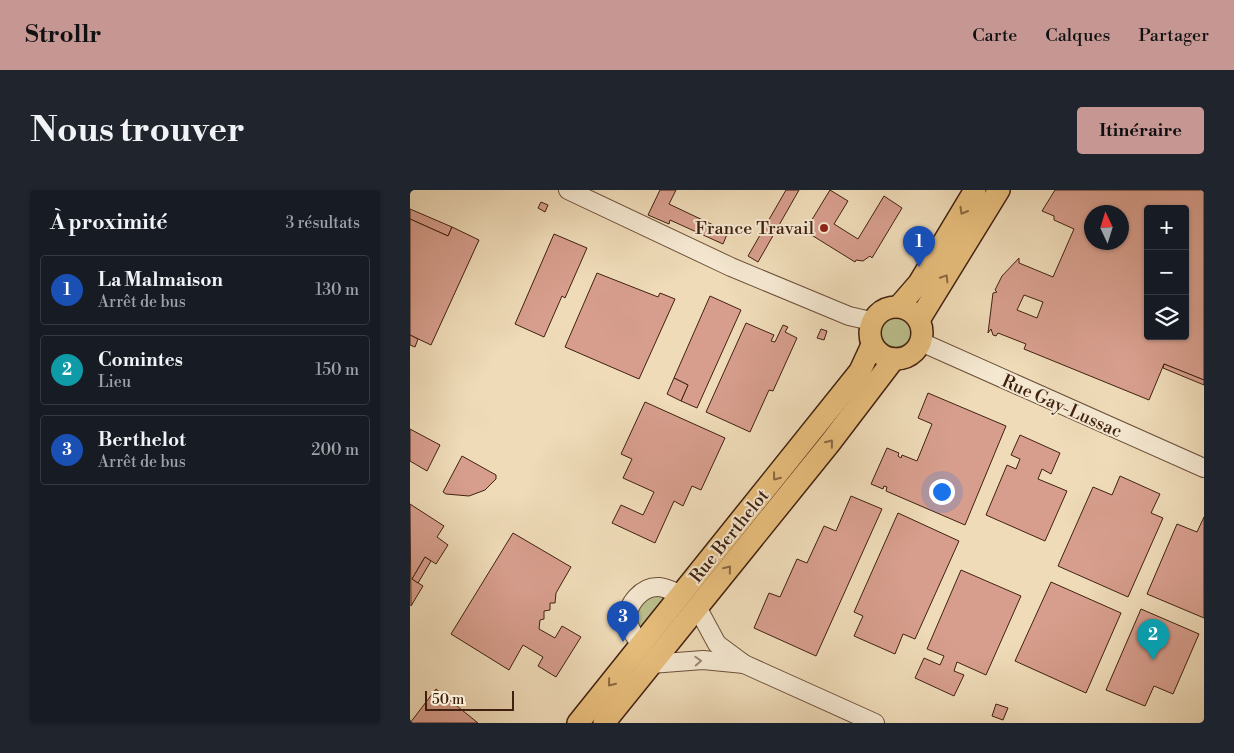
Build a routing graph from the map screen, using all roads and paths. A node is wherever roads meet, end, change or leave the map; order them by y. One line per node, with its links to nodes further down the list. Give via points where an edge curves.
1 (568, 190): 6 (street, via 730,267 849,316)
2 (975, 190): 4 (main road, one-way to 4, via 919,283)
3 (999, 190): 5 (main road, one-way to 3)
4 (899, 306): 5 (main road, via 912,312); 6 (main road, via 884,308)
5 (919, 320): 7 (main road)
6 (871, 321): 8 (main road)
7 (921, 342): 9 (main road, via 907,357); 10 (street, Rue Gay-Lussac)
8 (872, 345): 9 (main road, via 881,355); 11 (main road, Rue Berthelot, one-way to 11, via 860,371)
9 (894, 359): 11 (main road, Rue Berthelot, one-way to 9, via 830,443)
10 (1204, 468)
11 (689, 601): 12 (main road, Rue Berthelot); 12 (street, via 667,589 655,587 644,591 633,601 628,622); 13 (main road, Rue Berthelot); 14 (street, via 717,644)
12 (642, 645): 15 (main road, Rue Berthelot, one-way to 15)
13 (651, 664): 14 (street, one-way to 14, via 703,660); 16 (main road, Rue Berthelot)
14 (744, 664): 17 (street)
15 (578, 723)
16 (604, 723)
17 (875, 723)

